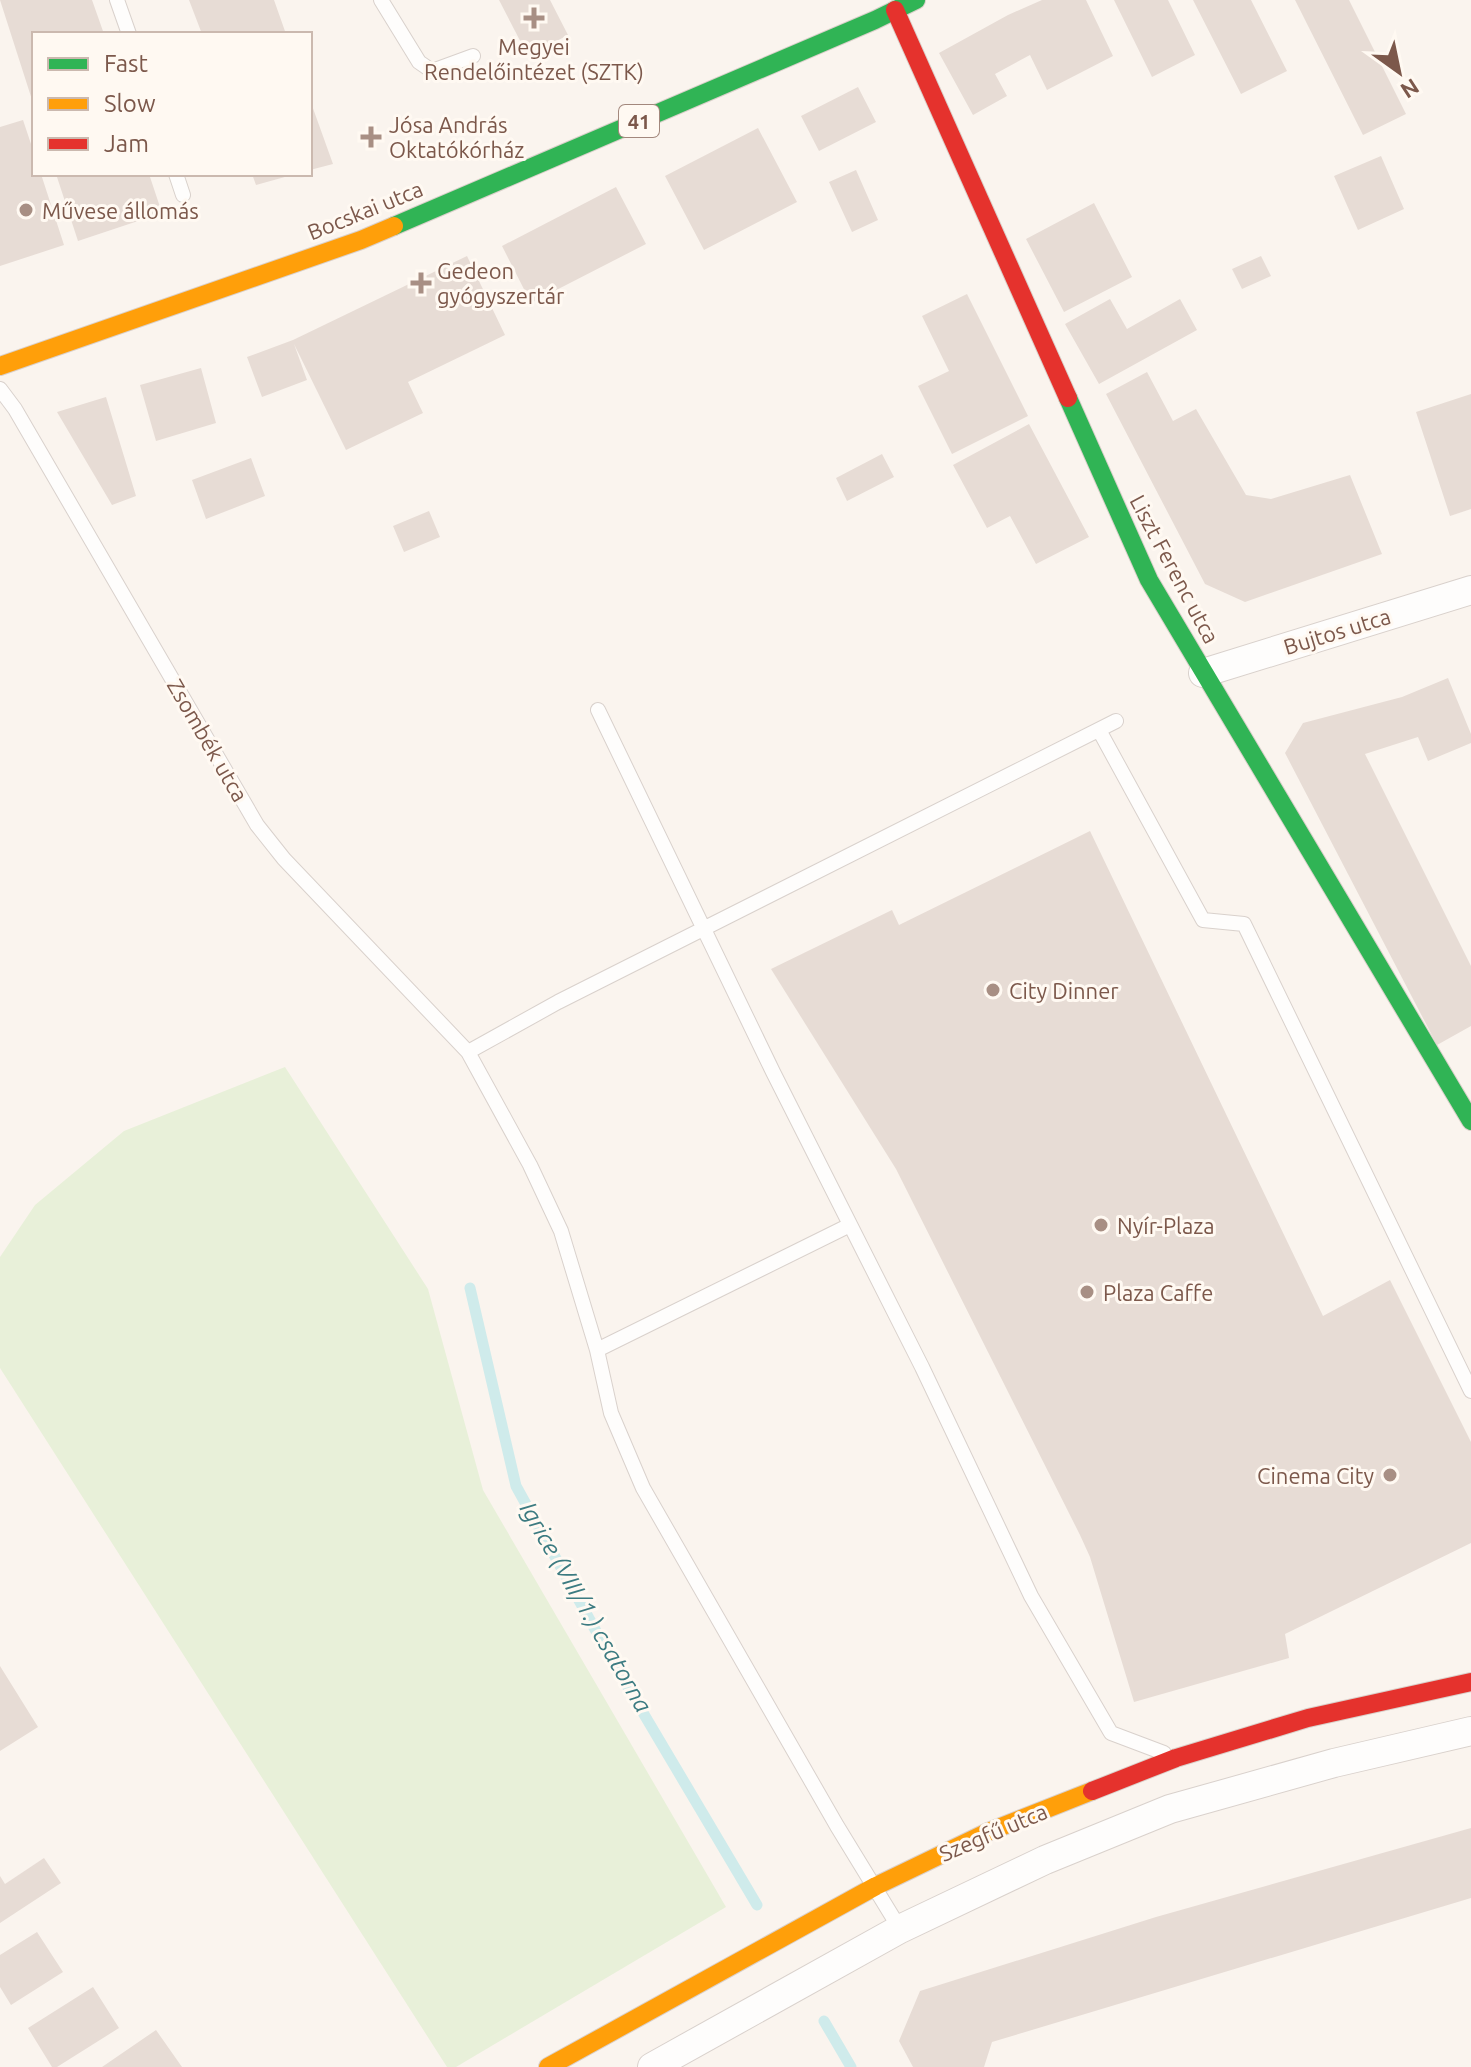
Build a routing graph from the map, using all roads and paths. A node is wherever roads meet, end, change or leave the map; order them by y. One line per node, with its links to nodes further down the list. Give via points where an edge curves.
1 (117, 0): 5 (lane)
2 (381, 0): 6 (lane, via 419,62 432,71)
3 (916, 0): 4 (street, Bocskai utca / 41)
4 (895, 10): 9 (street, Bocskai utca / 41, via 873,15 361,240); 12 (street, Liszt Ferenc utca, via 1134,551)
5 (128, 32)
6 (473, 56)
7 (177, 176): 8 (lane)
8 (183, 195)
9 (0, 366)
10 (0, 389): 17 (lane, Zsombék utca, via 257,825)
11 (1471, 590): 12 (street, Bujtos utca)
12 (1203, 673): 18 (street, Liszt Ferenc utca)
13 (598, 710): 16 (lane)
14 (1116, 721): 15 (lane)
15 (1099, 730): 16 (lane); 21 (lane, via 1203,920 1244,924)
16 (705, 927): 17 (lane); 19 (lane)
17 (468, 1052): 20 (lane, Zsombék utca, via 561,1231)
18 (1471, 1121)
19 (850, 1225): 20 (lane); 24 (lane, via 1031,1596 1111,1733)
20 (597, 1350): 25 (lane, Zsombék utca, via 611,1413 643,1488)
21 (1471, 1391)
22 (1471, 1682): 24 (street, Szegfű utca, via 1308,1718)
23 (1471, 1731): 26 (street, via 1170,1809 1045,1860)
24 (1176, 1758): 25 (street, Szegfű utca, via 988,1832)
25 (876, 1886): 26 (lane, Zsombék utca); 27 (street, Szegfű utca)
26 (900, 1929): 28 (street)
27 (548, 2067)
28 (652, 2067)

